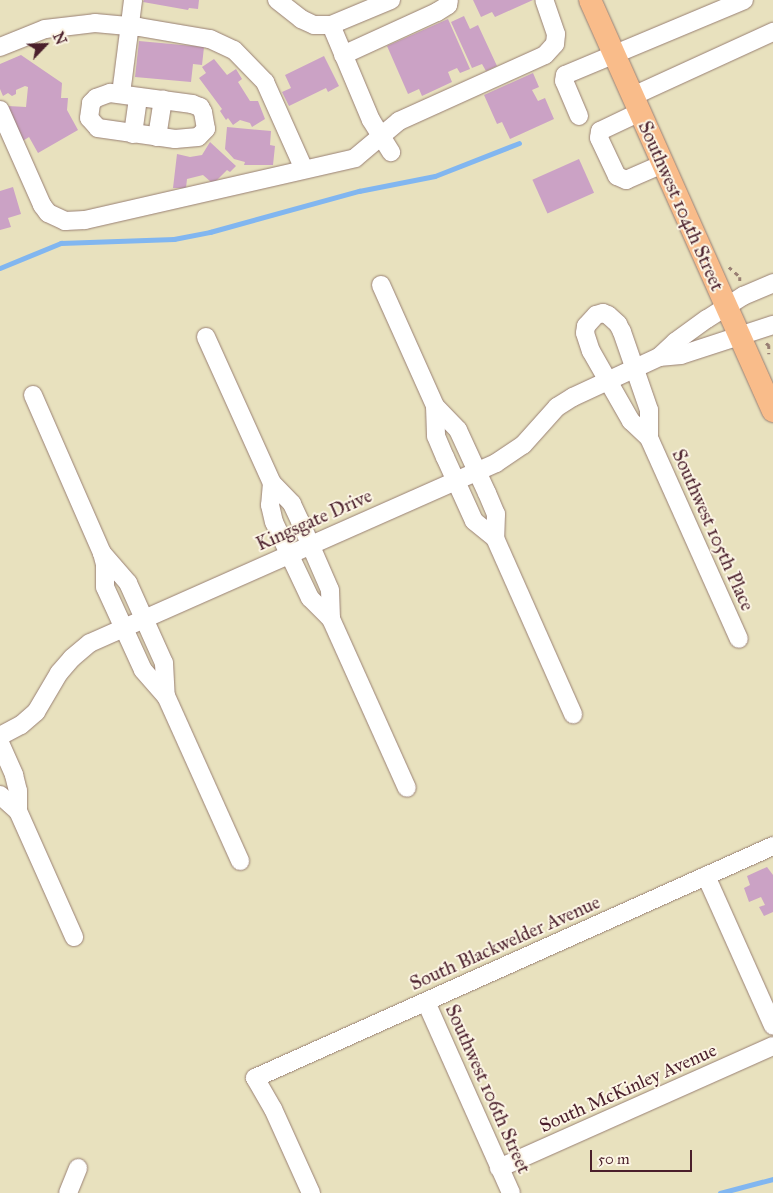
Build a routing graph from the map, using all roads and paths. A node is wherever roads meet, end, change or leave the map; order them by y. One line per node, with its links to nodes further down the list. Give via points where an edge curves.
1 (133, 0): 10 (street)
2 (277, 0): 9 (street, via 301,19 314,25)
3 (391, 0): 8 (street)
4 (450, 0): 13 (street, via 446,8)
5 (544, 0): 21 (street, via 556,34 555,44 545,55 404,118)
6 (590, 0): 14 (main road, Southwest 104th Street)
7 (744, 0): 14 (street)
8 (362, 6): 9 (street)
9 (331, 25): 13 (street)
10 (129, 26): 12 (street, via 95,23 59,26); 15 (street); 25 (street, via 210,39 234,50 270,91)
11 (773, 32): 17 (street)
12 (0, 47)
13 (343, 54): 21 (street)
14 (615, 56): 17 (main road, Southwest 104th Street); 19 (street, via 565,75 564,81)
15 (129, 95): 16 (street); 20 (street); 20 (street, via 110,93 96,98 91,103 89,118 98,128)
16 (162, 99): 22 (street); 22 (street, via 182,101 200,108 206,117 206,129 198,137 190,139)
17 (636, 104): 24 (main road, Southwest 104th Street); 24 (street, via 600,132 599,138 617,176 626,180)
18 (0, 110): 25 (street, via 42,205 59,220 85,220)
19 (579, 116)
20 (133, 134): 22 (street)
21 (380, 136): 23 (street); 25 (street, via 355,158)
22 (157, 137)
23 (391, 152)
24 (663, 164): 28 (main road, Southwest 104th Street)
25 (304, 170)
26 (773, 283): 28 (street, Kingsgate Drive)
27 (381, 285): 36 (street)
28 (726, 307): 31 (main road, Southwest 104th Street); 32 (street, Kingsgate Drive)
29 (773, 324): 31 (street, Kingsgate Drive)
30 (206, 337): 41 (street)
31 (740, 337): 32 (street, Kingsgate Drive, via 681,355); 37 (main road, Southwest 104th Street)
32 (659, 357): 33 (street, Kingsgate Drive)
33 (635, 368): 34 (street, Kingsgate Drive); 34 (street, Southwest 105th Place, via 618,324 608,315 596,315 586,326 587,341); 38 (street, Southwest 105th Place, via 649,410)
34 (609, 380): 38 (street, Southwest 105th Place, via 632,421); 39 (street, Kingsgate Drive, via 558,407 523,445 496,463)
35 (33, 395): 44 (street)
36 (435, 406): 39 (street, via 458,430); 40 (street, via 436,436)
37 (773, 411)
38 (649, 438): 49 (street, Southwest 105th Place)
39 (476, 471): 40 (street, Kingsgate Drive); 42 (street, via 496,514)
40 (455, 480): 42 (street, via 474,521); 43 (street, Kingsgate Drive)
41 (272, 483): 43 (street, via 292,504); 45 (street, via 272,512)
42 (495, 538): 51 (street)
43 (310, 544): 45 (street, Kingsgate Drive); 47 (street, via 330,590)
44 (102, 553): 46 (street, via 124,576); 48 (street, via 105,587)
45 (289, 554): 46 (street, Kingsgate Drive); 47 (street, via 310,598)
46 (144, 619): 48 (street, Kingsgate Drive); 50 (street, via 164,663)
47 (332, 619): 54 (street)
48 (123, 628): 50 (street, via 143,670); 52 (street, Kingsgate Drive, via 76,654 59,674 36,712)
49 (740, 639)
50 (166, 696): 58 (street)
51 (573, 714)
52 (0, 736)
53 (0, 742): 56 (street, via 14,774)
54 (407, 788)
55 (0, 796): 56 (street)
56 (18, 811): 60 (street)
57 (773, 846): 59 (street, South Blackwelder Avenue)
58 (240, 861)
59 (706, 876): 61 (street, South Blackwelder Avenue); 62 (street)
60 (74, 937)
61 (426, 1002): 65 (street, Southwest 106th Street); 67 (street, South Blackwelder Avenue, via 255,1078 274,1109)
62 (773, 1026)
63 (773, 1046): 65 (street, South McKinley Avenue)
64 (78, 1168): 66 (street)
65 (500, 1168): 68 (street, Southwest 106th Street)
66 (68, 1193)
67 (311, 1193)
68 (511, 1193)

